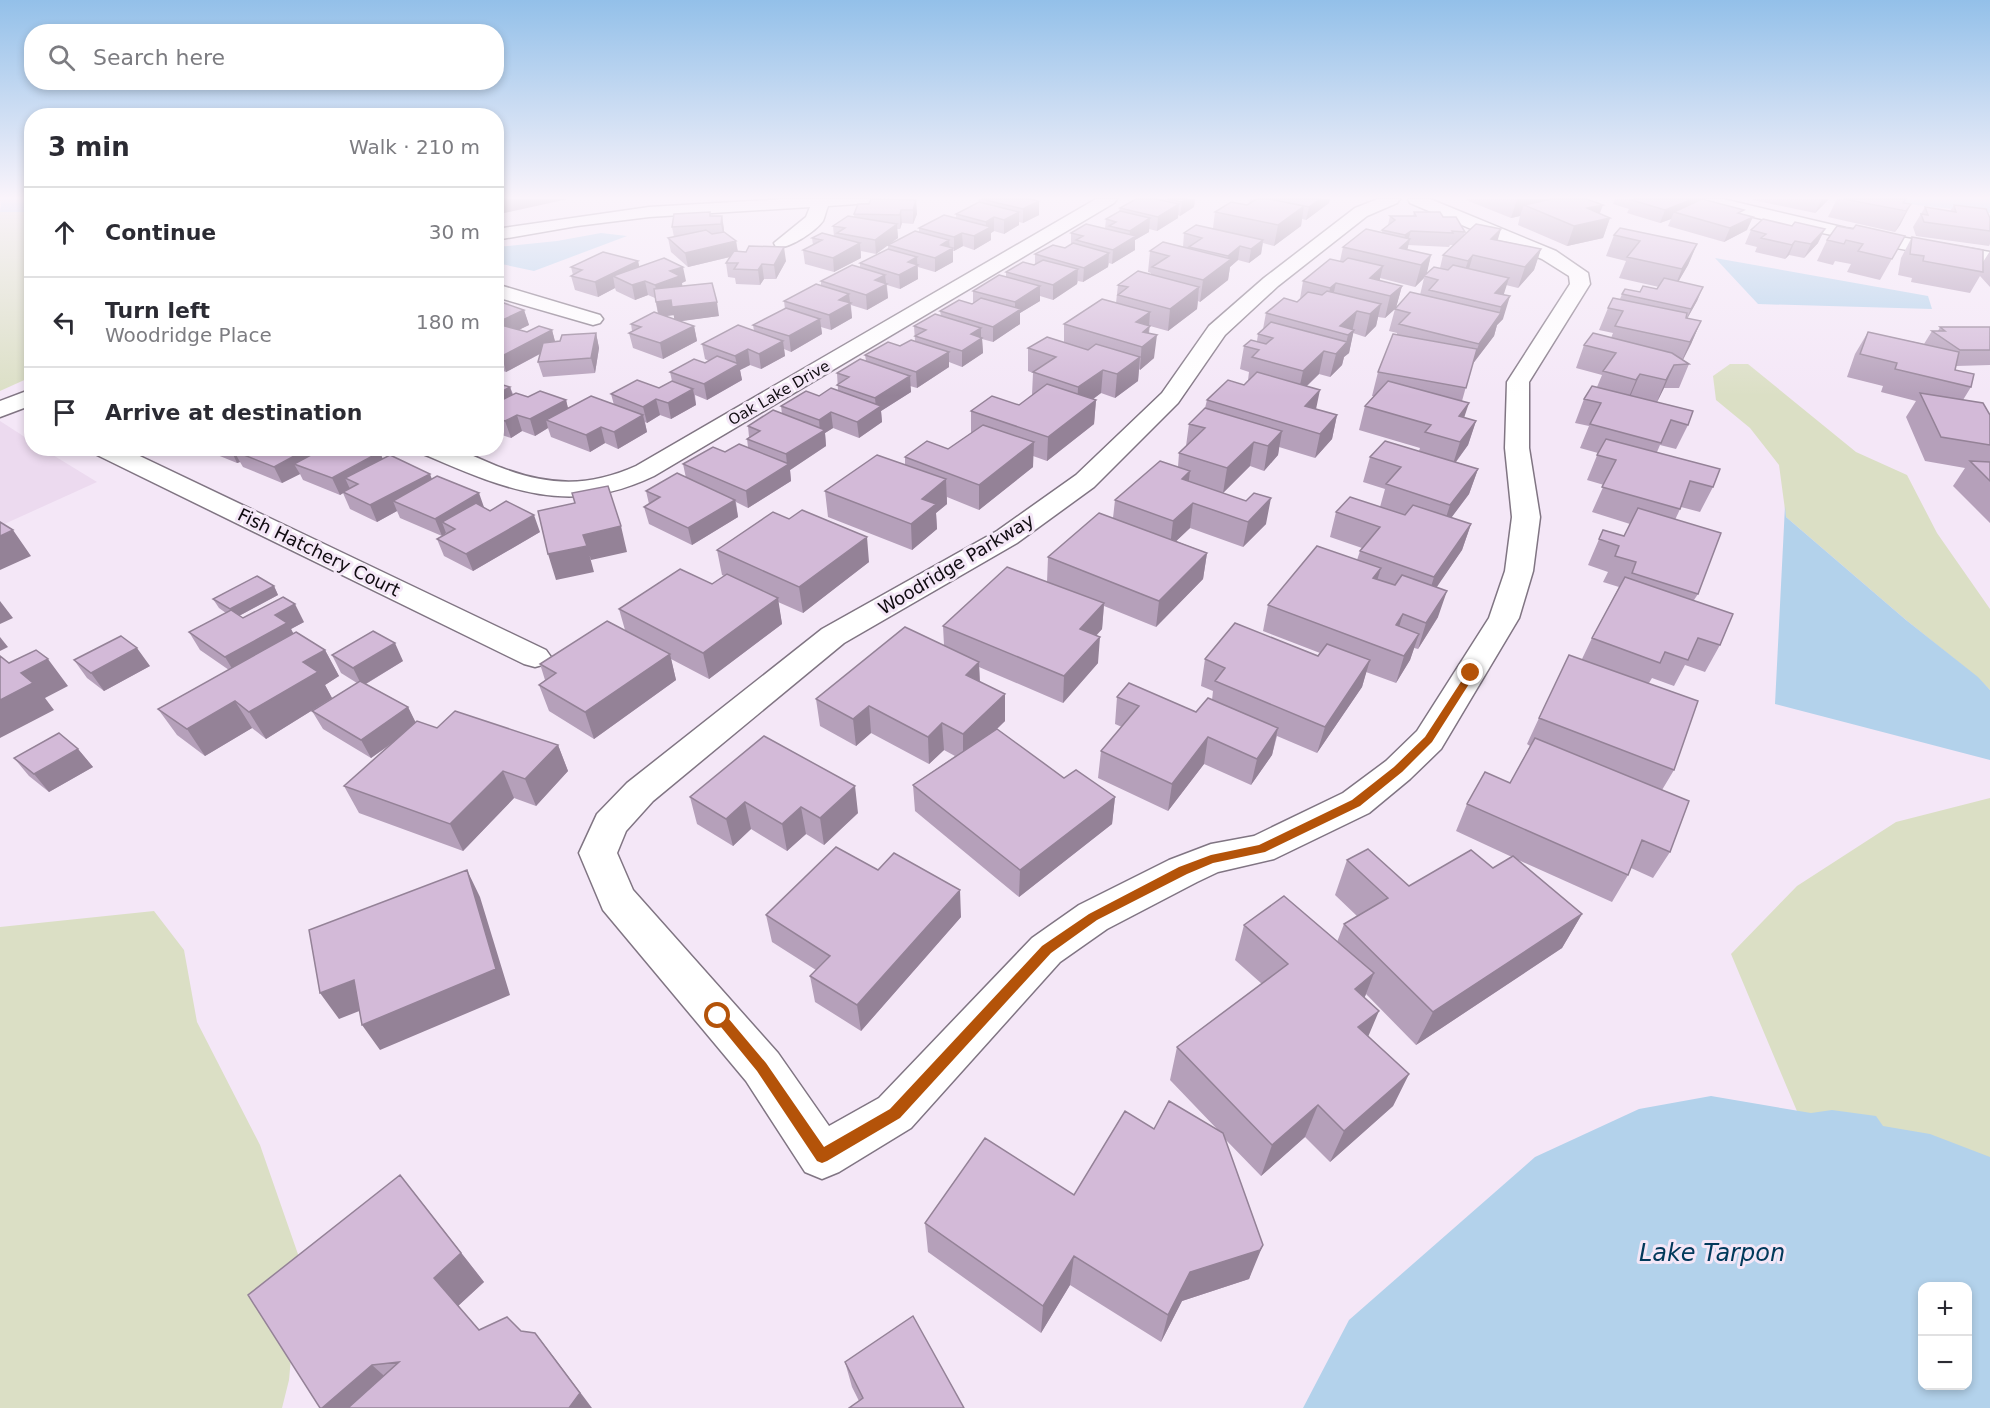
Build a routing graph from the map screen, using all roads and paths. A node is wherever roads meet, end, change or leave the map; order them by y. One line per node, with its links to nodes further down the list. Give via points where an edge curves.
1 (996, 265): 10 (street, Oak Lake Drive, via 645,471 612,485 580,491 549,490 524,485)
2 (1293, 265): 3 (street, Woodridge Parkway, via 1217,331 1170,398 1085,481 1007,537 833,636 640,792 610,824 598,853 617,898 762,1067 822,1156 895,1113 1046,950 1093,917 1183,871 1211,859 1261,849 1356,803 1429,740 1504,618 1519,571 1526,517 1517,448 1518,382 1580,284 1578,273)
3 (1565, 265)
4 (504, 292): 5 (street)
5 (593, 319)
6 (24, 400): 7 (street)
7 (5, 408): 8 (street)
8 (24, 414)
9 (119, 456): 11 (street, Fish Hatchery Court)
10 (450, 456)
11 (535, 657)

